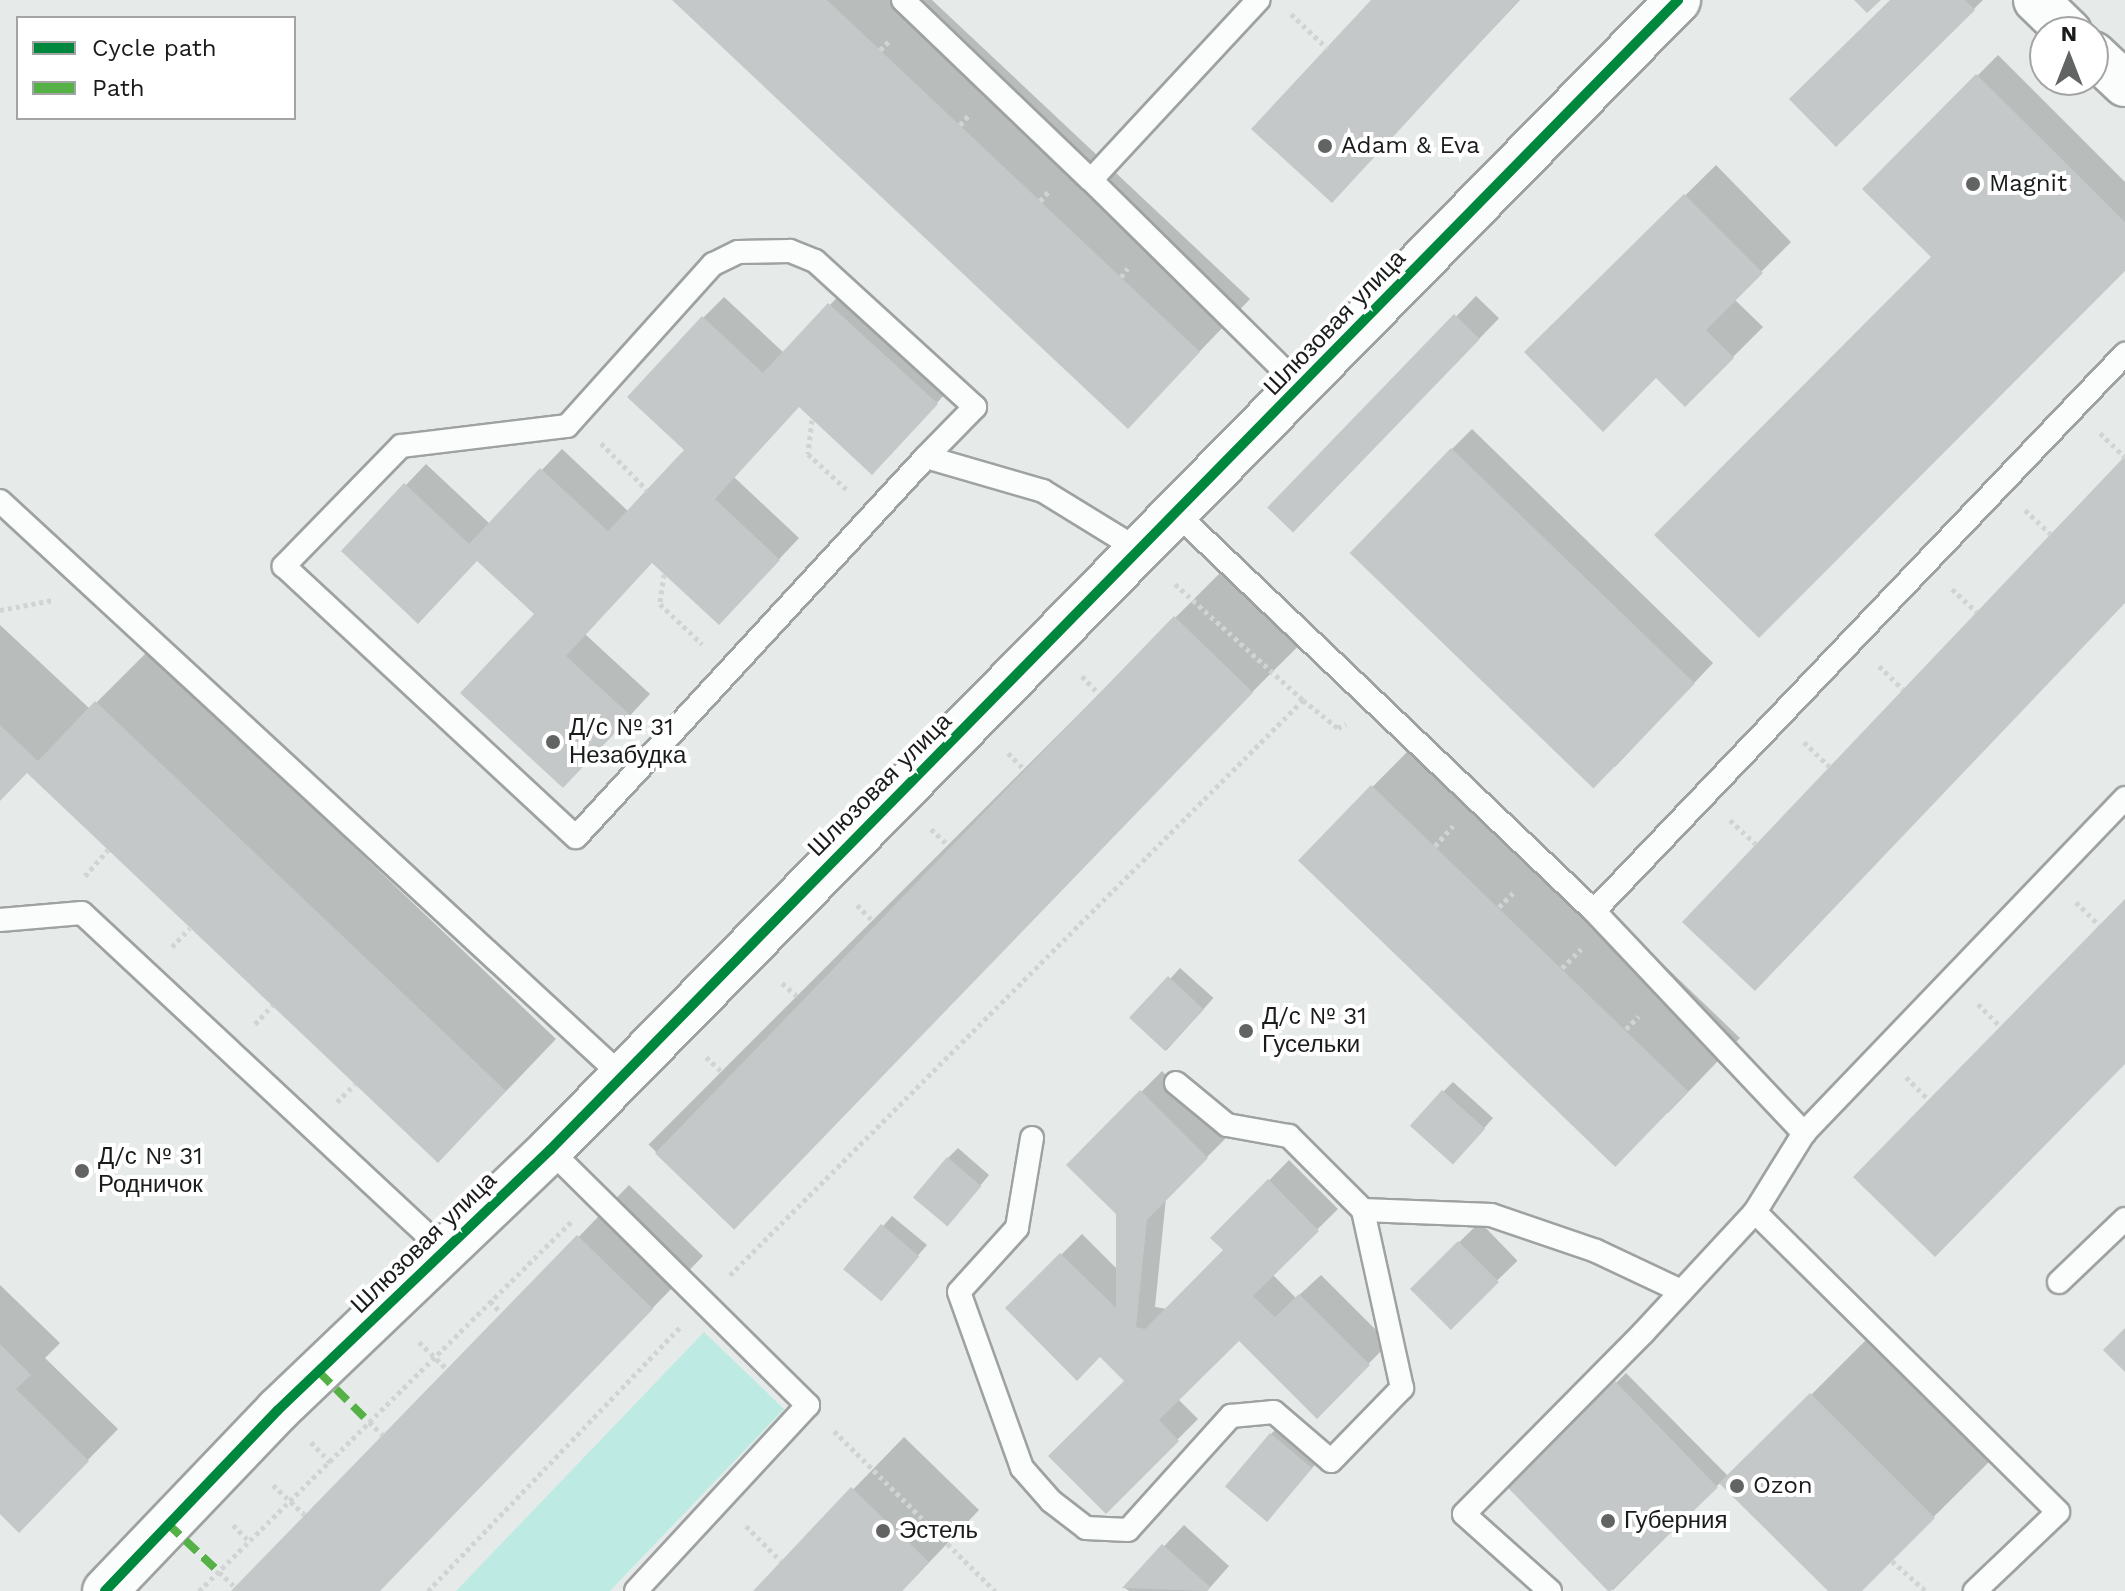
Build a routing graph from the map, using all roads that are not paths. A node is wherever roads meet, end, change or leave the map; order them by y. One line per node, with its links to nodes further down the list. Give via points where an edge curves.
1 (903, 0): 8 (lane)
2 (1258, 0): 8 (lane)
3 (1678, 0): 10 (street, Шлюзовая улица)
4 (2036, 0): 5 (street)
5 (2052, 16)
6 (2109, 69): 7 (street)
7 (2125, 84)
8 (1091, 180): 10 (lane)
9 (2125, 354): 16 (lane)
10 (1301, 387): 13 (street, Шлюзовая улица)
11 (926, 457): 11 (lane, via 576,837 284,566 401,446 567,426 713,264 738,252 790,251 815,261 975,407); 14 (lane, via 1043,491)
12 (0, 501): 18 (lane)
13 (1176, 513): 14 (street, Шлюзовая улица); 16 (lane)
14 (1139, 550): 18 (street, Шлюзовая улица)
15 (2125, 798): 20 (lane)
16 (1594, 911): 20 (lane)
17 (0, 920): 26 (lane, via 82,913)
18 (622, 1076): 22 (street, Шлюзовая улица)
19 (1176, 1083): 23 (lane, via 1227,1125 1289,1136)
20 (1804, 1133): 24 (lane)
21 (1032, 1138): 23 (lane, via 1017,1228 959,1292 1022,1468 1051,1501 1086,1528 1128,1530 1231,1416 1274,1412 1331,1461 1402,1388)
22 (550, 1150): 26 (street, Шлюзовая улица); 30 (lane, via 808,1405)
23 (1363, 1210): 28 (lane, via 1491,1215 1596,1251)
24 (1755, 1212): 28 (lane); 32 (lane, via 2058,1512)
25 (2125, 1219): 27 (lane)
26 (445, 1251): 29 (street, Шлюзовая улица, via 248,1440)
27 (2059, 1282)
28 (1681, 1291): 31 (lane, via 1464,1514)
29 (105, 1591)
30 (636, 1591)
31 (1550, 1591)
32 (1975, 1591)

